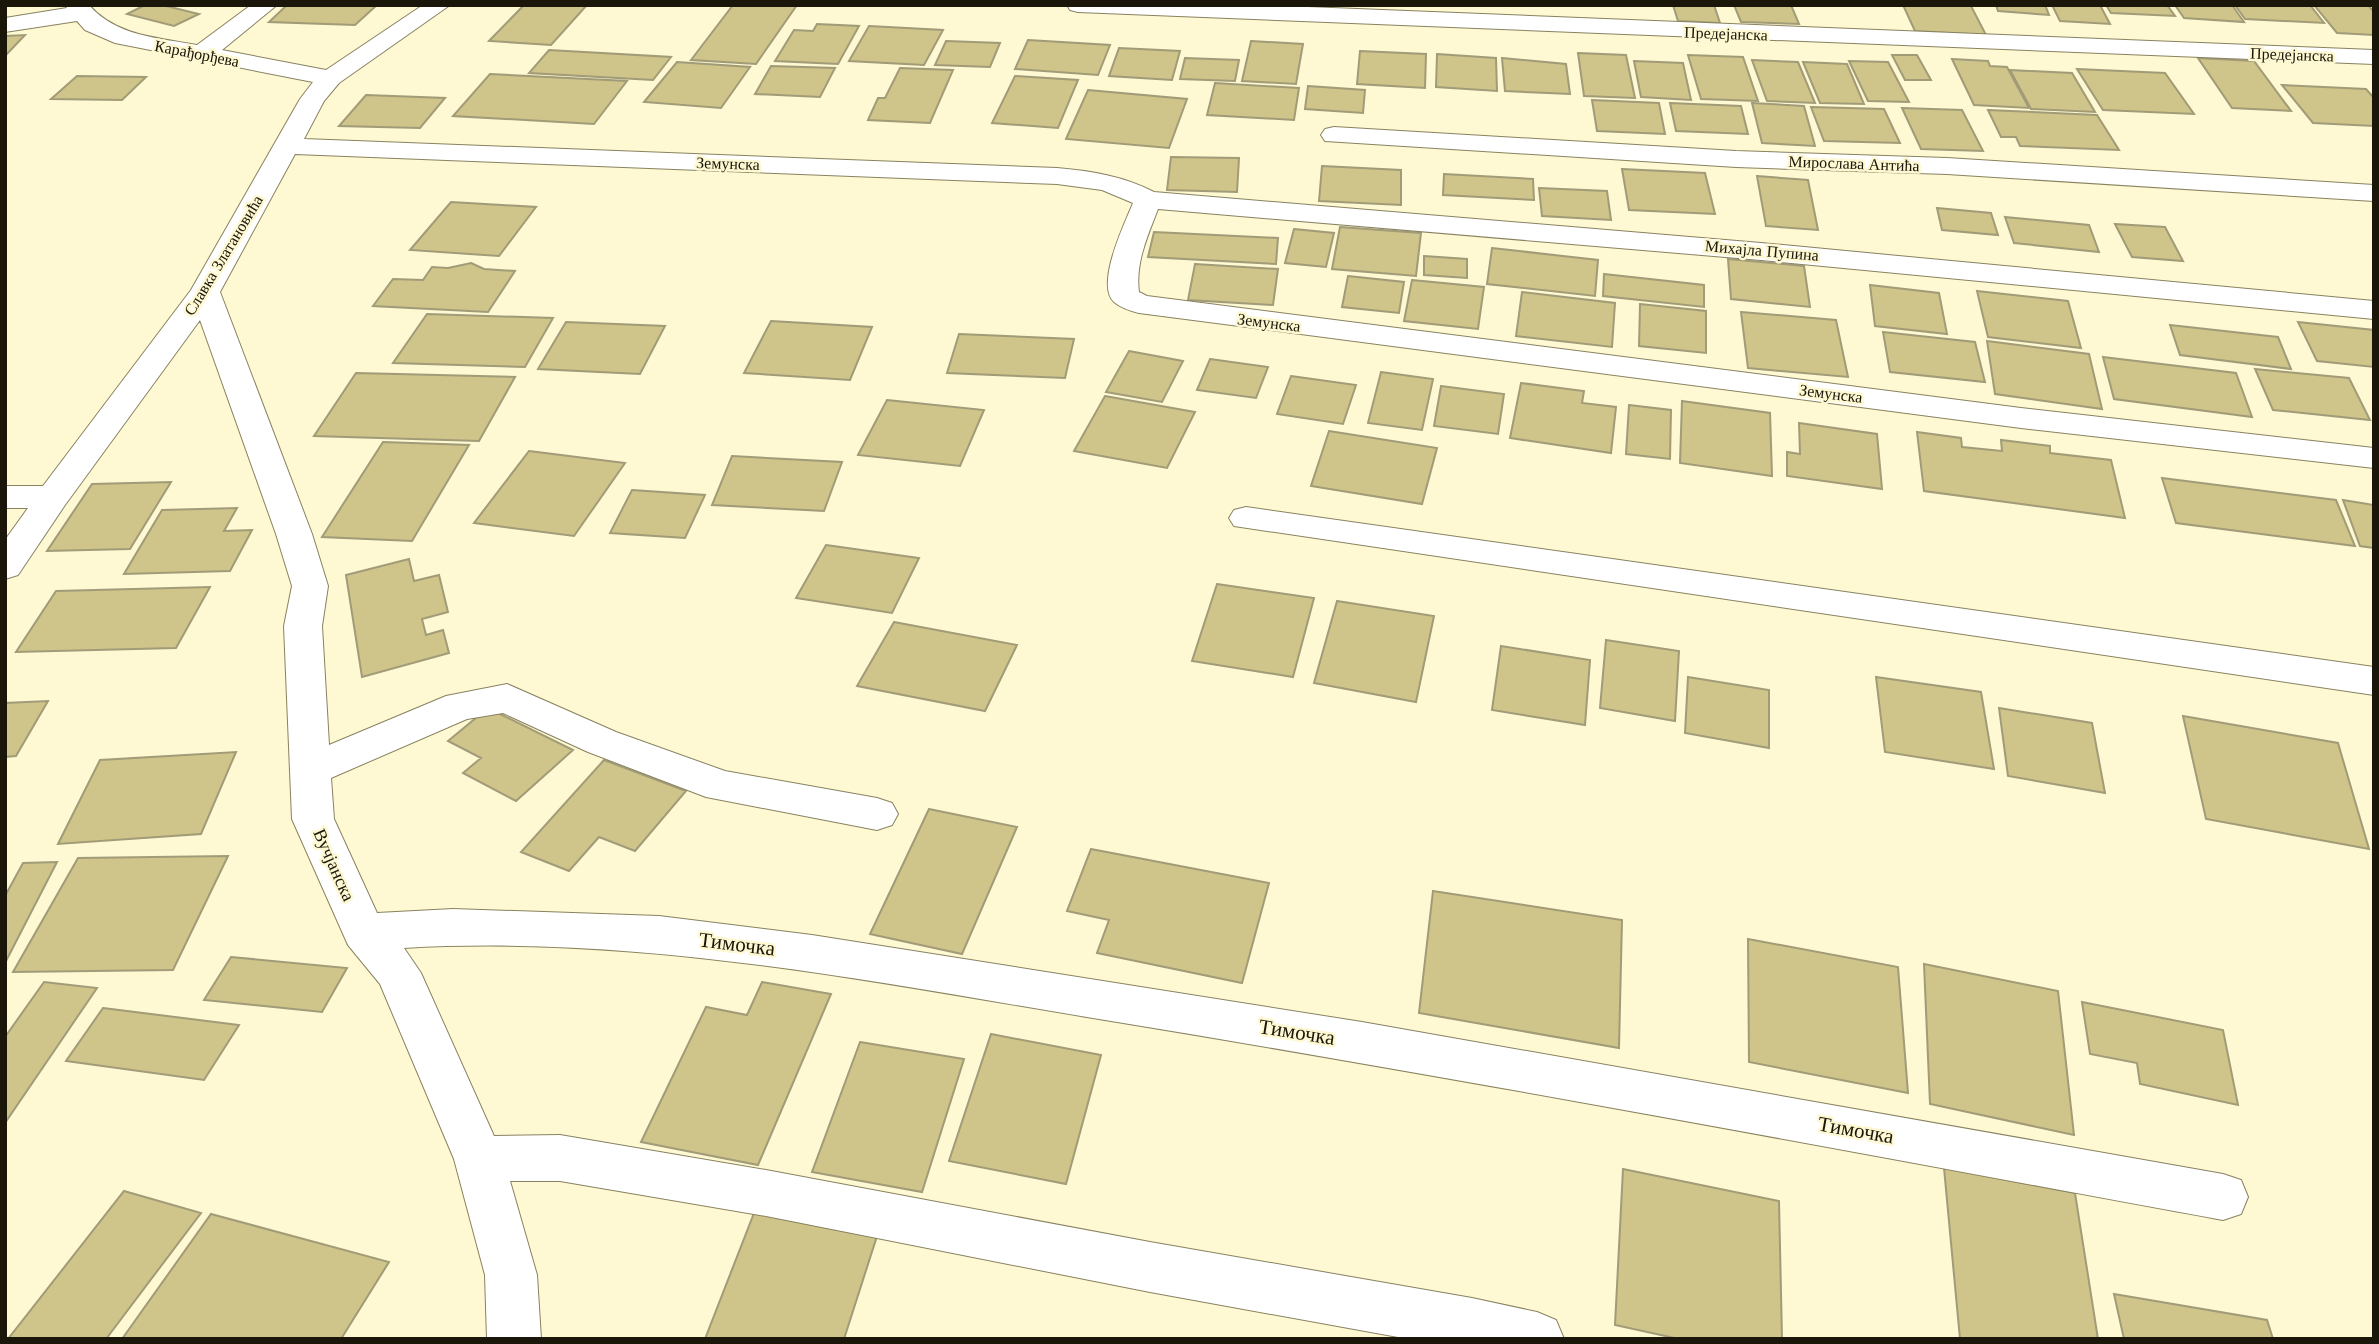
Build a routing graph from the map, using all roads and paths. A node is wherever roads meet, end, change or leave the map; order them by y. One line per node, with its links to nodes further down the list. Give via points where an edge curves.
1 (266, 5): 6 (street)
2 (439, 5): 8 (street, Славка Златановића)
3 (1078, 5): 7 (street, Предејанска)
4 (78, 9): 5 (street); 6 (street, Карађорђева, via 93,25 123,38)
5 (5, 24)
6 (201, 54): 8 (street, Карађорђева)
7 (2374, 57)
8 (330, 78): 10 (street, Славка Златановића)
9 (1334, 135): 11 (street, Мирослава Антића)
10 (287, 146): 12 (street, Земунска, via 1026,174 1132,190); 13 (street, Славка Златановића)
11 (2374, 193)
12 (1148, 201): 14 (street, Михајла Пупина, via 1588,234); 15 (street, Земунска, via 1122,288 1125,296 1139,304 2021,418)
13 (205, 292): 17 (street, Славка Златановића); 21 (street, Вучјанска, via 310,586 303,626)
14 (2374, 310)
15 (2374, 458)
16 (5, 497): 17 (street)
17 (53, 497): 19 (street, Славка Златановића)
18 (1246, 518): 20 (street)
19 (5, 567)
20 (2374, 681)
21 (311, 770): 22 (street, via 460,706 507,698 602,742 721,786); 23 (street, Вучјанска, via 313,819)
22 (877, 814)
23 (364, 932): 24 (street, Вучјанска, via 398,973); 25 (street, Тимочка, via 453,927 659,934 812,954 1362,1042)
24 (479, 1159): 26 (street, Вучјанска, via 511,1275); 27 (street, via 574,1160)
25 (2223, 1197)
26 (514, 1339)
27 (1537, 1339)

